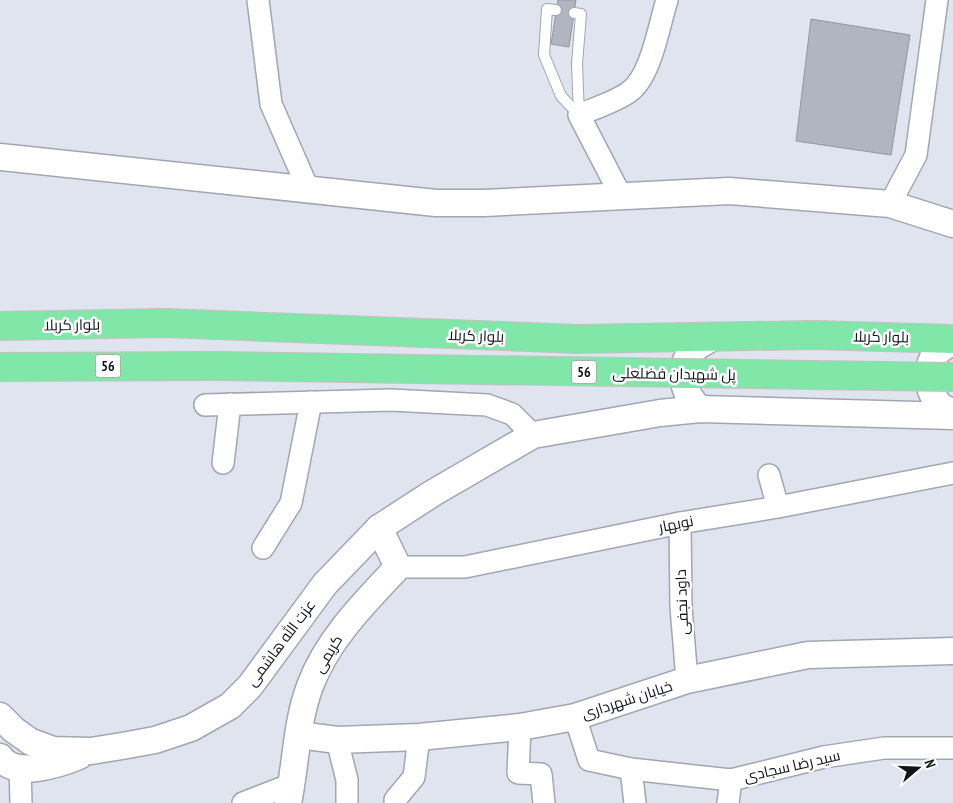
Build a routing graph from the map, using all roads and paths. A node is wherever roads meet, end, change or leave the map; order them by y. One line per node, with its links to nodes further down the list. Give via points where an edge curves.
1 (258, 0): 8 (street, via 272,104)
2 (666, 0): 6 (street, via 646,70 639,82 629,92)
3 (937, 0): 10 (street, via 916,156)
4 (556, 10): 6 (lane, via 547,9 544,55 561,96)
5 (574, 13): 6 (lane, via 582,14 577,64)
6 (579, 115): 9 (street)
7 (0, 158): 8 (street)
8 (310, 191): 9 (street, via 436,203)
9 (620, 196): 10 (street, via 730,191)
10 (890, 204): 11 (street)
11 (953, 224)
12 (0, 326): 13 (highway, بلوار کربلا, via 166,323 578,339)
13 (713, 337): 14 (highway, بلوار کربلا, via 814,334); 21 (street, via 695,348 682,370 686,392)
14 (953, 339)
15 (953, 343): 22 (street, via 944,346 930,362 928,384 938,404)
16 (0, 367): 17 (highway, پل شهیدان فضلعلی / 56, bridge, via 215,366)
17 (953, 377)
18 (311, 402): 19 (street); 23 (street, via 391,400 487,405 512,414); 30 (street, via 291,502)
19 (230, 404): 20 (street); 24 (street)
20 (206, 405)
21 (700, 409): 22 (street); 23 (street)
22 (953, 415)
23 (533, 435): 29 (street, عزت الله هاشمی)
24 (223, 463)
25 (953, 473): 27 (street, نوبهار)
26 (769, 475): 27 (street)
27 (778, 507): 28 (street, نوبهار)
28 (680, 523): 31 (street, نوبهار, via 465,567); 33 (street, داود نجفی, via 681,607)
29 (379, 528): 31 (street); 41 (street, عزت الله هاشمی, via 325,584 250,686 230,706 191,728 155,740)
30 (263, 548)
31 (398, 567): 37 (street, کریمی, via 354,614 322,659 309,687)
32 (953, 651): 33 (street, خیابان شهرداری, via 808,656)
33 (687, 680): 35 (street, خیابان شهرداری)
34 (0, 716): 41 (street, عزت الله هاشمی, via 31,742 53,750)
35 (575, 717): 36 (street, خیابان شهرداری); 43 (street, سید رضا سجادی, via 589,760)
36 (520, 727): 38 (street, خیابان شهرداری); 50 (street, via 518,773 541,774)
37 (300, 735): 39 (street, خیابان شهرداری); 45 (street, کریمی)
38 (419, 737): 39 (street, خیابان شهرداری); 46 (street, via 414,777)
39 (337, 740): 49 (street, via 347,780)
40 (953, 748): 44 (street, سید رضا سجادی, via 875,750 824,757)
41 (91, 751): 42 (street, via 55,766)
42 (10, 763): 47 (street)
43 (631, 769): 44 (street, سید رضا سجادی); 51 (street)
44 (731, 780): 52 (street)
45 (290, 794): 48 (street)
46 (395, 800)
47 (21, 803)
48 (243, 803)
49 (347, 803)
50 (544, 803)
51 (635, 803)
52 (728, 803)

